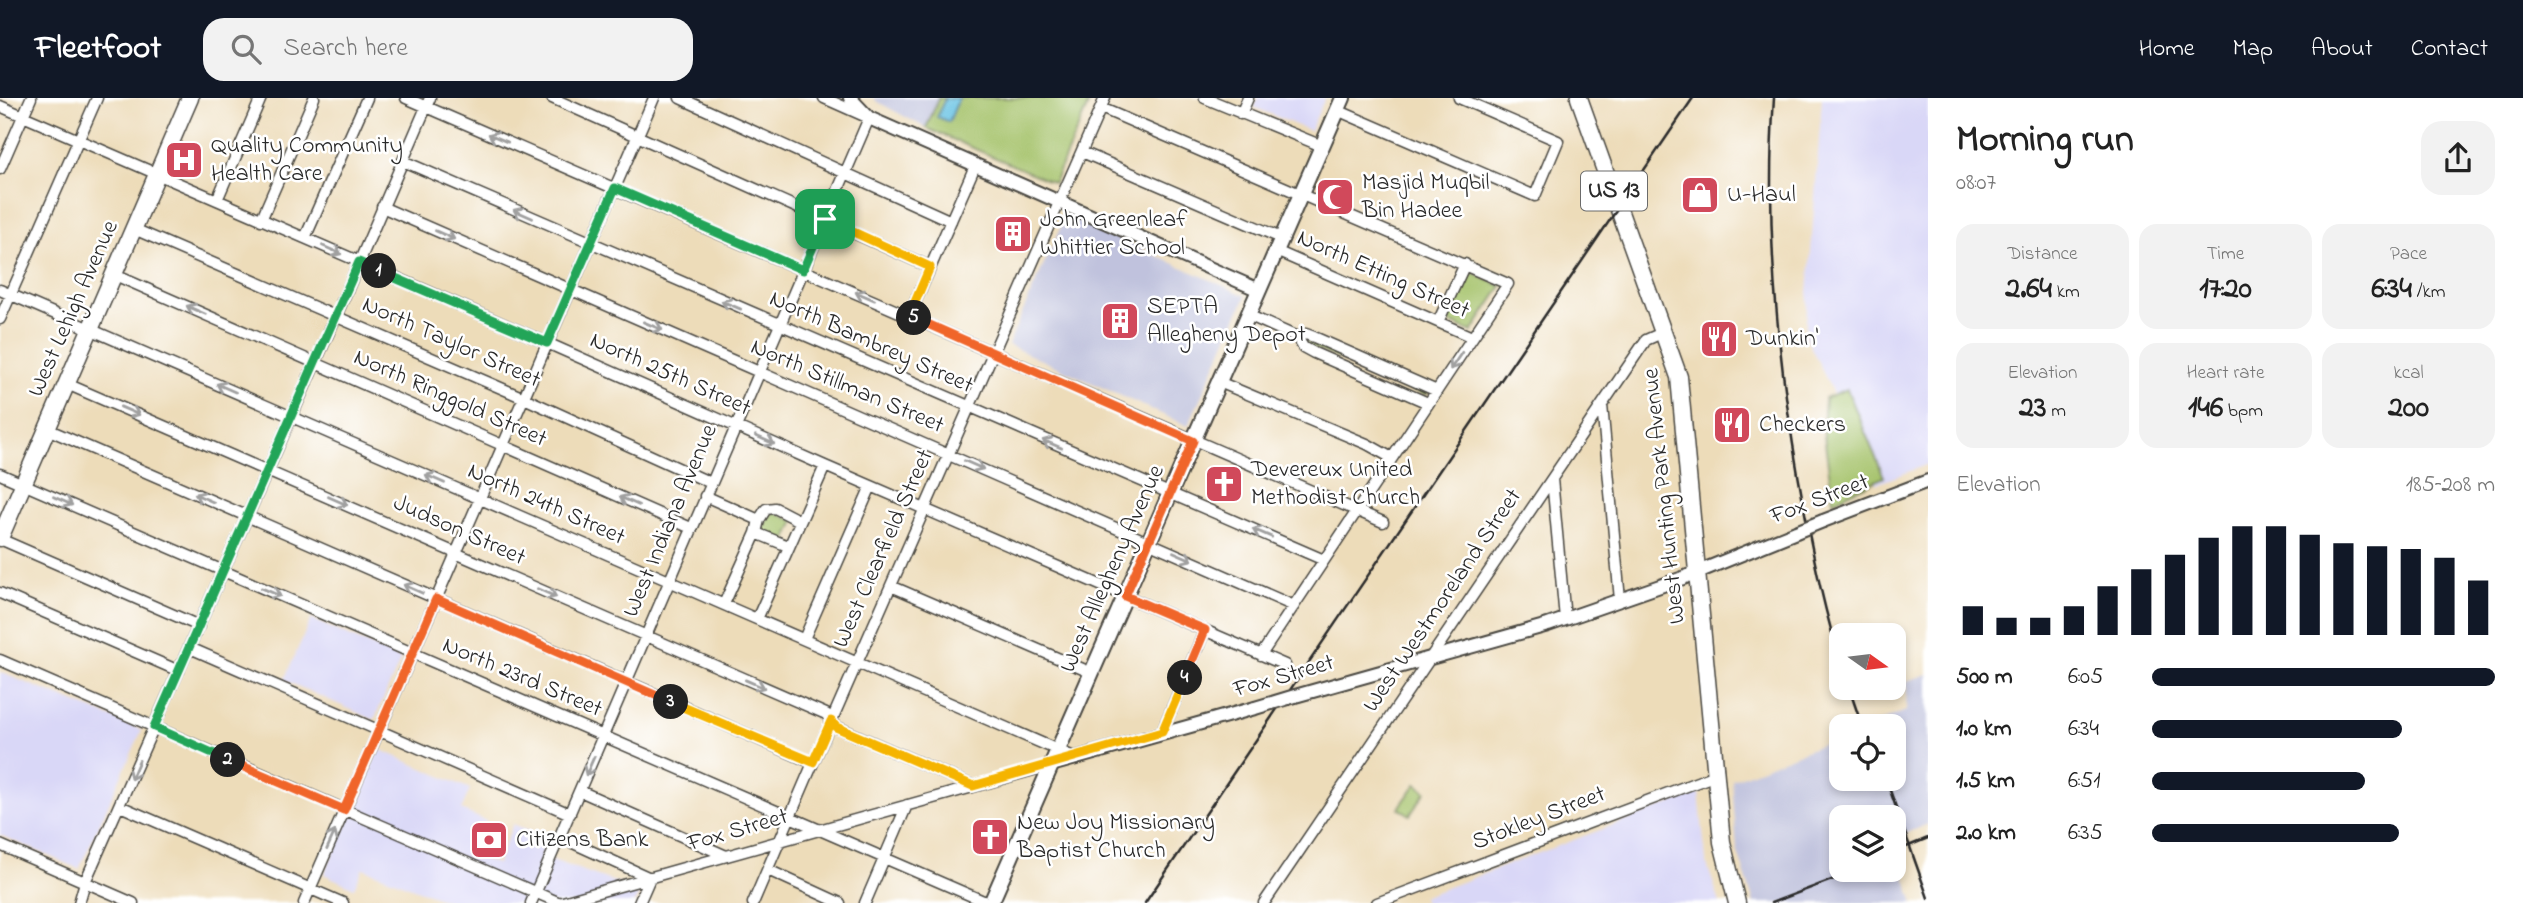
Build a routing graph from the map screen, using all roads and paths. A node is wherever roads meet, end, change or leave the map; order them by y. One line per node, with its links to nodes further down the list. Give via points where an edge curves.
1 (31, 98): 23 (street)
2 (97, 98): 26 (street)
3 (190, 98): 33 (main road, West Lehigh Avenue)
4 (261, 98): 36 (street)
5 (314, 98): 40 (street)
6 (367, 98): 43 (street)
7 (406, 98): 18 (street)
8 (552, 98): 25 (street)
9 (654, 98): 25 (street)
10 (680, 98): 32 (street)
11 (824, 98): 24 (street)
12 (850, 98): 24 (street)
13 (861, 98): 24 (street)
14 (1205, 98): 22 (street)
15 (1248, 98): 22 (street)
16 (1459, 98): 20 (street, via 1558,141 1535,196)
17 (1580, 98): 62 (main road, West Hunting Park Avenue / US 13)
18 (428, 102): 29 (street); 34 (street, one-way to 18)
19 (1103, 103): 28 (street, West Clearfield Street); 35 (street)
20 (1340, 104): 27 (main road, West Allegheny Avenue)
21 (0, 106): 23 (street, North 25th Street)
22 (1241, 114): 27 (street)
23 (23, 116): 26 (street, North 25th Street); 31 (street)
24 (869, 118): 30 (street); 32 (street, West Indiana Avenue)
25 (638, 135): 34 (street); 39 (street)
26 (79, 140): 33 (street, North 25th Street); 54 (street)
27 (1322, 146): 35 (main road, West Allegheny Avenue)
28 (1082, 152): 37 (street, West Clearfield Street); 45 (street, North Etting Street)
29 (403, 162): 38 (street); 44 (street, North Bambrey Street, one-way to 29)
30 (975, 166): 37 (street); 41 (street)
31 (0, 169)
32 (846, 172): 39 (street, West Indiana Avenue); 41 (street)
33 (158, 174): 36 (street, North 25th Street); 42 (main road, West Lehigh Avenue)
34 (615, 188): 44 (street); 49 (street)
35 (1300, 195): 45 (main road, West Allegheny Avenue); 47 (street)
36 (217, 200): 40 (street, North 25th Street)
37 (1060, 202): 53 (street); 66 (street, West Clearfield Street)
38 (382, 207): 46 (street); 52 (street, North Stillman Street, one-way to 52)
39 (825, 219): 48 (street); 49 (street, West Indiana Avenue)
40 (261, 220): 43 (street, North 25th Street)
41 (951, 221): 48 (street)
42 (134, 229): 50 (main road, West Lehigh Avenue); 56 (street, North Taylor Street)
43 (305, 238): 46 (street, North 25th Street, one-way to 46)
44 (591, 243): 52 (street); 60 (street, North Bambrey Street, one-way to 44)
45 (1279, 245): 53 (main road, West Allegheny Avenue); 59 (street, North Etting Street)
46 (359, 262): 56 (street); 65 (street, North 25th Street)
47 (1465, 264): 59 (street); 64 (street, via 1508,284)
48 (930, 267): 57 (street)
49 (803, 270): 57 (street, one-way to 49); 60 (street, West Indiana Avenue)
50 (115, 275): 61 (main road, West Lehigh Avenue); 67 (street, North Ringgold Street, one-way to 50)
51 (0, 290): 54 (street, North 24th Street)
52 (570, 290): 65 (street); 68 (street, North Stillman Street, one-way to 68)
53 (1259, 290): 55 (main road, West Allegheny Avenue)
54 (11, 294): 58 (street); 61 (street, North 24th Street)
55 (1248, 315): 63 (street); 69 (main road, West Allegheny Avenue)
56 (336, 316): 67 (street); 72 (street, North Taylor Street)
57 (909, 316): 66 (street)
58 (0, 319)
59 (1438, 322): 64 (street, North Etting Street)
60 (779, 326): 68 (street, West Indiana Avenue); 75 (street, North Bambrey Street)
61 (90, 329): 70 (main road, West Lehigh Avenue); 76 (street, North 24th Street, one-way to 61)
62 (1664, 332): 74 (street, West Westmoreland Street, via 1646,340); 108 (main road, West Hunting Park Avenue / US 13, via 1681,384)
63 (1297, 337): 71 (street, via 1314,337); 73 (street, via 1314,353)
64 (1472, 337): 71 (street, one-way to 71)
65 (547, 343): 72 (street); 77 (street, North 25th Street)
66 (994, 354): 75 (street, West Clearfield Street); 79 (street)
67 (314, 363): 76 (street); 80 (street, North Ringgold Street)
68 (759, 372): 77 (street, West Indiana Avenue); 81 (street, North Stillman Street)
69 (1219, 382): 79 (main road, West Allegheny Avenue); 82 (street)
70 (67, 384): 78 (main road, West Lehigh Avenue); 84 (street, Judson Street, one-way to 84)
71 (1437, 391): 73 (street)
72 (524, 398): 80 (street); 89 (street, North Taylor Street)
73 (1429, 403): 82 (street)
74 (1602, 404): 86 (street, West Westmoreland Street); 114 (street)
75 (970, 409): 81 (street, West Clearfield Street); 91 (street, North Bambrey Street, one-way to 75)
76 (290, 416): 84 (street); 93 (street, North 24th Street, one-way to 76)
77 (735, 427): 83 (street, North 25th Street, one-way to 83); 89 (street, West Indiana Avenue)
78 (47, 429): 88 (main road, West Lehigh Avenue); 96 (street, one-way to 78)
79 (1193, 441): 91 (main road, West Allegheny Avenue); 95 (street)
80 (503, 445): 93 (street); 100 (street, North Ringgold Street, one-way to 80)
81 (950, 454): 94 (street, West Clearfield Street); 103 (street, North Stillman Street, one-way to 103)
82 (1392, 458): 95 (street)
83 (825, 466): 90 (street, North 25th Street); 98 (street)
84 (266, 470): 96 (street); 105 (street, Judson Street, one-way to 105)
85 (0, 474): 88 (street, North 23rd Street)
86 (1552, 479): 118 (street); 126 (street, West Westmoreland Street)
87 (1928, 481): 108 (street, Fox Street, bridge)
88 (23, 483): 102 (main road, West Lehigh Avenue); 107 (street, North 23rd Street, one-way to 107)
89 (711, 483): 92 (street, West Indiana Avenue)
90 (872, 486): 94 (street, North 25th Street); 122 (street)
91 (1170, 494): 103 (main road, West Allegheny Avenue); 106 (street, North Bambrey Street, one-way to 91)
92 (705, 496): 97 (street); 100 (street, West Indiana Avenue)
93 (480, 499): 105 (street); 109 (street, North 24th Street)
94 (926, 509): 110 (street, West Clearfield Street); 112 (street, North 25th Street)
95 (1357, 511): 99 (street); 106 (street)
96 (246, 517): 107 (street); 113 (street, one-way to 96)
97 (759, 520): 98 (street, via 766,509 775,509); 101 (street)
98 (800, 521): 104 (street)
99 (1383, 522)
100 (691, 528): 109 (street, West Indiana Avenue)
101 (756, 533): 104 (street); 115 (street)
102 (0, 538): 119 (street)
103 (1149, 541): 112 (main road, West Allegheny Avenue); 116 (street, North Stillman Street, one-way to 116)
104 (788, 546): 117 (street)
105 (456, 553): 113 (street); 121 (street, Judson Street, one-way to 121)
106 (1324, 560): 116 (street)
107 (222, 571): 119 (street); 124 (street, North 23rd Street, one-way to 124)
108 (1697, 571): 114 (street, Fox Street); 142 (main road, West Hunting Park Avenue / US 13)
109 (668, 582): 115 (street, North 24th Street); 121 (street, West Indiana Avenue)
110 (891, 586): 128 (street, West Clearfield Street); 131 (street)
111 (0, 593): 130 (street)
112 (1125, 596): 120 (street, North 25th Street); 131 (main road, West Allegheny Avenue)
113 (436, 599): 124 (street); 132 (street)
114 (1620, 600): 118 (street, Fox Street)
115 (724, 604): 117 (street, North 24th Street)
116 (1294, 606): 125 (street)
117 (757, 619): 122 (street, North 24th Street)
118 (1565, 619): 126 (street, Fox Street)
119 (199, 626): 123 (street)
120 (1205, 630): 125 (street, North 25th Street); 136 (street)
121 (645, 636): 132 (street, West Indiana Avenue); 133 (street, Judson Street, one-way to 133)
122 (804, 639): 128 (street, North 24th Street)
123 (190, 648): 130 (street); 135 (street)
124 (412, 653): 135 (street); 137 (street, North 23rd Street)
125 (1261, 656): 129 (street, North 25th Street)
126 (1430, 658): 136 (street, Fox Street, bridge); 172 (street, West Westmoreland Street)
127 (0, 660): 134 (street)
128 (857, 663): 133 (street, West Clearfield Street); 138 (street, North 24th Street)
129 (1284, 665)
130 (179, 671): 134 (street)
131 (1092, 673): 138 (main road, West Allegheny Avenue)
132 (624, 682): 137 (street, West Indiana Avenue); 140 (street)
133 (831, 721): 140 (street, West Clearfield Street); 143 (street, Judson Street)
134 (154, 727): 146 (street, one-way to 146); 147 (street)
135 (379, 731): 147 (street); 148 (street)
136 (1162, 732): 139 (street, Fox Street)
137 (604, 736): 144 (street, West Indiana Avenue, one-way to 144); 149 (street, North 23rd Street)
138 (1057, 751): 139 (street, North 24th Street); 141 (main road, West Allegheny Avenue)
139 (1076, 758): 141 (street, Fox Street)
140 (813, 762): 149 (street, West Clearfield Street)
141 (1051, 765): 143 (street, Fox Street); 171 (main road, West Allegheny Avenue)
142 (1716, 775): 173 (street, Stokley Street); 174 (main road, West Hunting Park Avenue / US 13, via 1723,850)
143 (973, 786): 145 (street, Fox Street)
144 (580, 791): 148 (street, West Indiana Avenue); 154 (street)
145 (906, 805): 150 (street, Fox Street); 155 (street)
146 (120, 806): 158 (street); 159 (street)
147 (344, 810): 159 (street, one-way to 147); 160 (street)
148 (569, 814): 151 (street, West Indiana Avenue)
149 (790, 818): 150 (street, North 23rd Street); 152 (street, West Clearfield Street)
150 (820, 830): 152 (street, Fox Street); 155 (street, North 23rd Street)
151 (559, 837): 157 (street); 160 (street, West Indiana Avenue)
152 (780, 840): 154 (street, Fox Street); 156 (street, West Clearfield Street)
153 (0, 845): 158 (street)
154 (724, 855): 157 (street, Fox Street)
155 (885, 859): 170 (street); 171 (street, North 23rd Street)
156 (768, 870): 168 (street, West Clearfield Street); 169 (street)
157 (650, 878): 166 (street, Fox Street); 167 (street)
158 (85, 883): 161 (street); 162 (street)
159 (310, 889): 163 (street); 164 (street)
160 (536, 892): 165 (street, West Indiana Avenue); 166 (street)
161 (79, 903)
162 (133, 903)
163 (304, 903)
164 (343, 903)
165 (531, 903)
166 (560, 903)
167 (639, 903)
168 (753, 903)
169 (840, 903)
170 (865, 903)
171 (989, 903)
172 (1264, 903)
173 (1377, 903)
174 (1737, 903)

